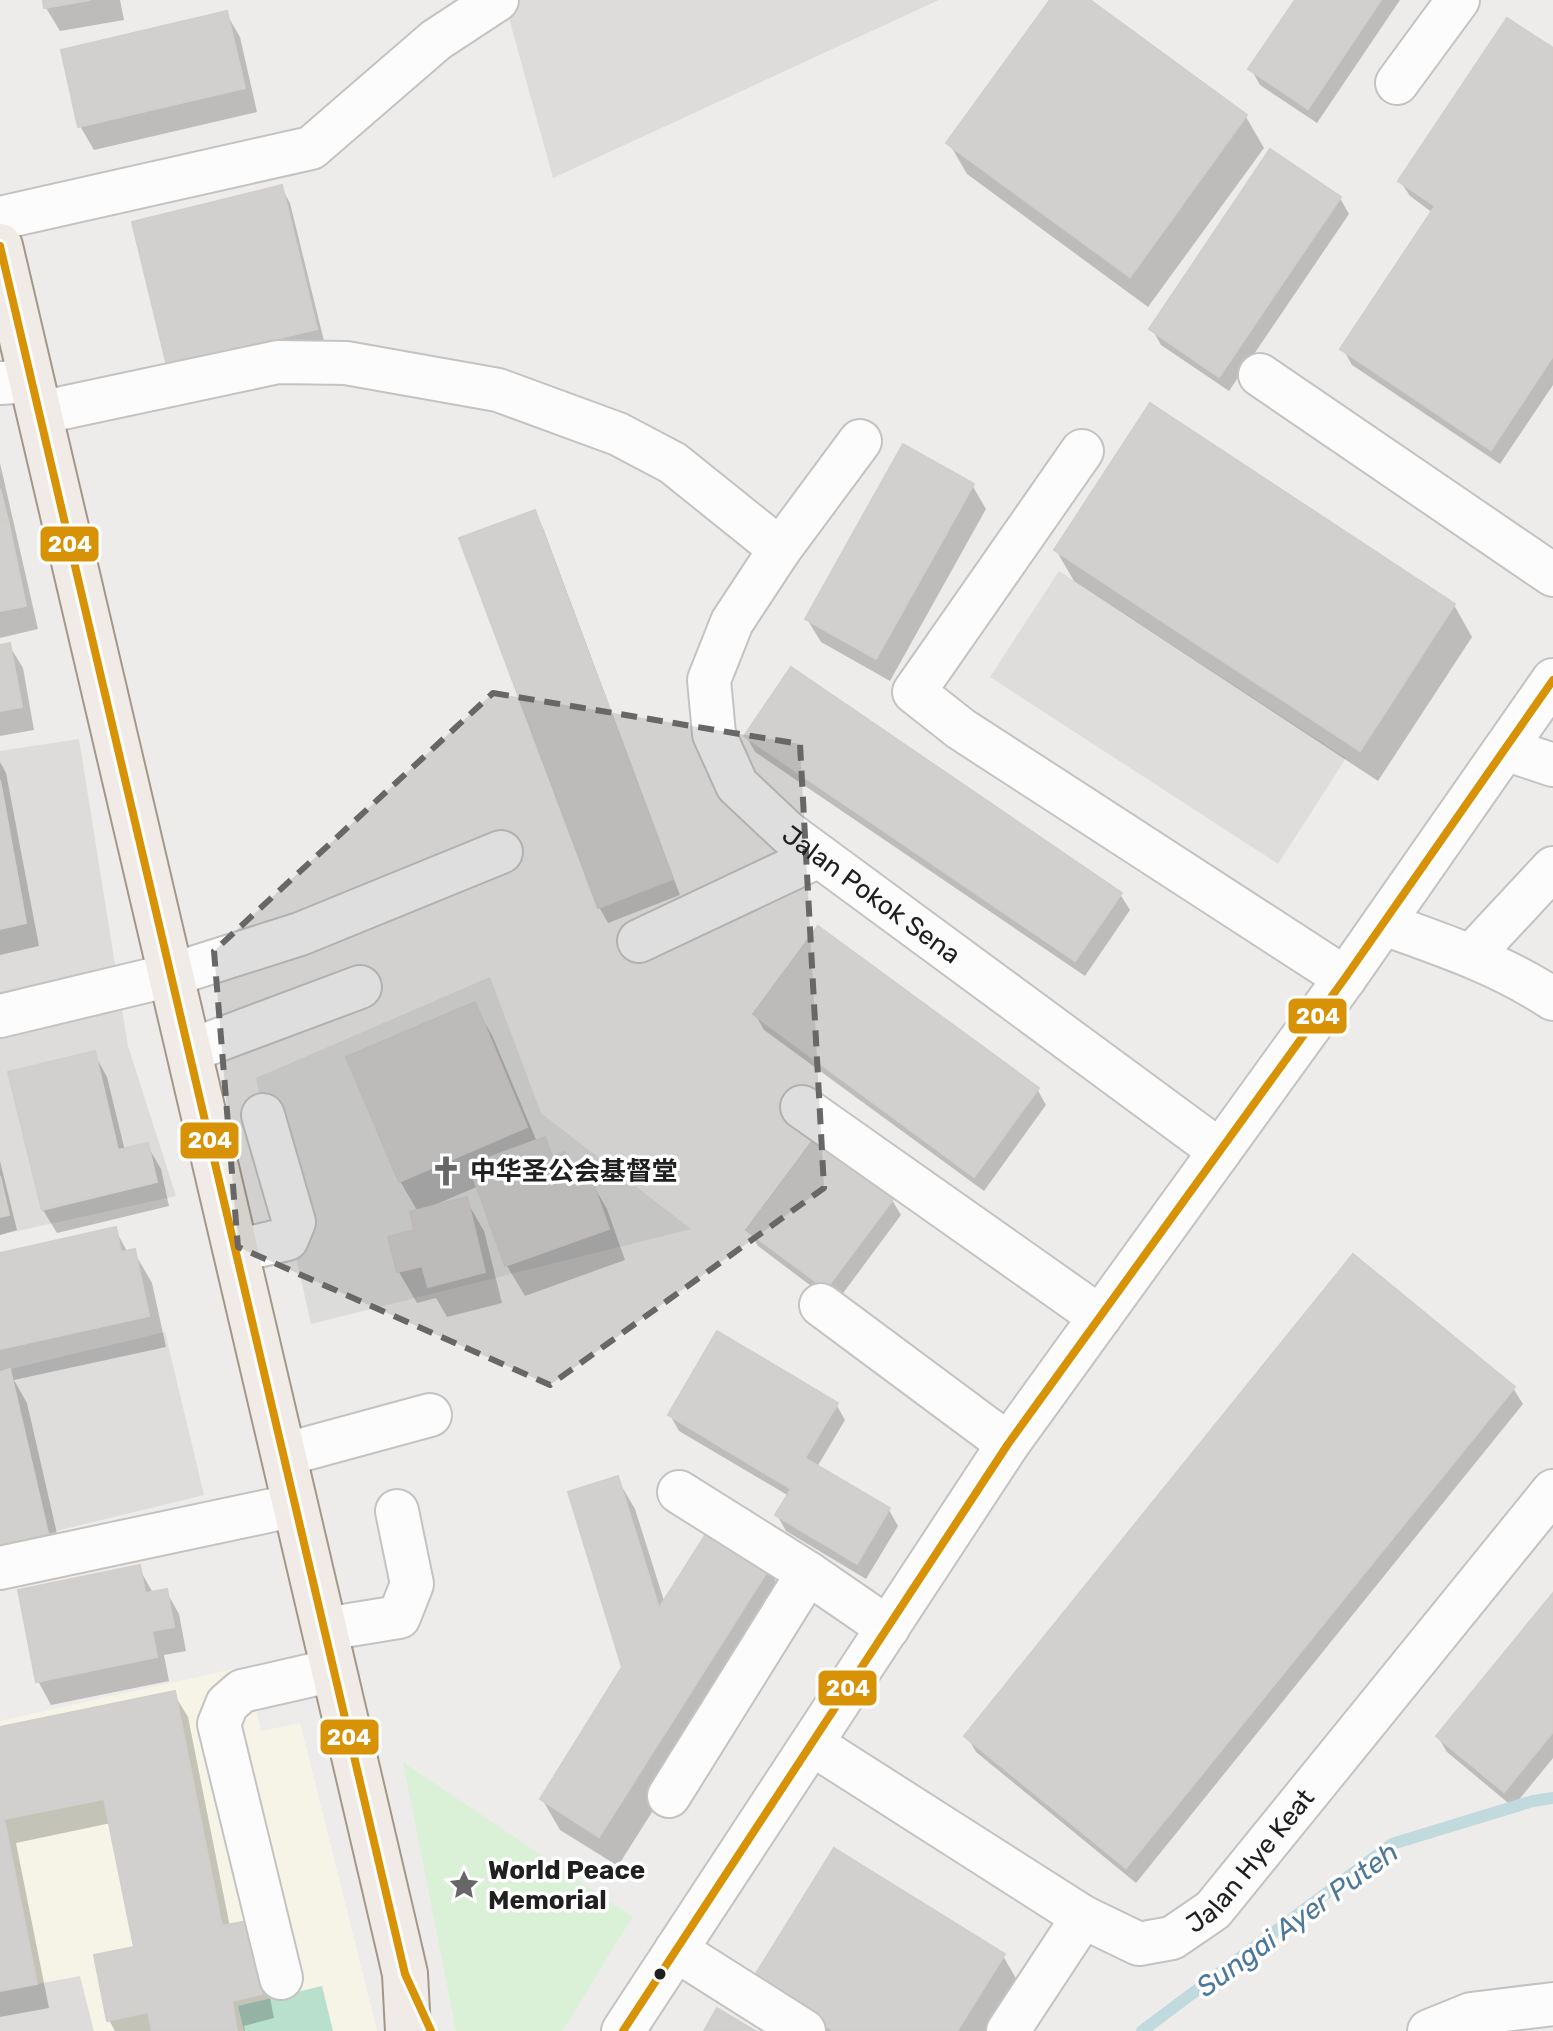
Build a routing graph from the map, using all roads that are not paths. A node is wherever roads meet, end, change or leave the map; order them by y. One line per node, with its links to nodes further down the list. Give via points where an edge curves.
1 (497, 0): 4 (street, via 436,40 311,148)
2 (1458, 0): 3 (street)
3 (1397, 83)
4 (0, 218)
5 (0, 246): 7 (main road)
6 (1260, 375): 11 (street)
7 (24, 392): 10 (street, via 278,362 346,363 498,390 618,434 673,463); 21 (main road)
8 (860, 441): 10 (street, Jalan Pokok Sena)
9 (1082, 451): 22 (street, via 914,692 961,729)
10 (780, 549): 16 (street, Jalan Pokok Sena, via 732,622 709,680 714,734 737,785)
11 (1553, 575)
12 (1553, 680): 13 (street)
13 (1505, 749): 14 (street); 18 (street)
14 (1553, 765)
15 (501, 852): 21 (street, via 300,934)
16 (819, 856): 19 (street); 29 (street, Jalan Pokok Sena)
17 (1553, 868): 20 (street)
18 (1384, 924): 20 (street); 22 (street)
19 (639, 941)
20 (1472, 955): 24 (street)
21 (171, 975): 25 (street); 26 (main road)
22 (1345, 978): 29 (street)
23 (360, 987): 26 (street)
24 (1553, 999)
25 (0, 1016)
26 (189, 1051): 30 (main road)
27 (802, 1107): 32 (street)
28 (263, 1115): 30 (street, via 294,1222 287,1239)
29 (1220, 1151): 32 (street)
30 (236, 1251): 35 (main road)
31 (821, 1305): 34 (street)
32 (1100, 1317): 34 (street)
33 (430, 1415): 35 (street)
34 (1008, 1444): 42 (street)
35 (283, 1455): 38 (main road)
36 (1553, 1491): 46 (street, Jalan Hye Keat, via 1213,1910 1172,1938 1139,1944)
37 (679, 1492): 41 (street)
38 (296, 1505): 40 (street); 43 (main road)
39 (397, 1511): 43 (street, via 412,1584 399,1617)
40 (0, 1568)
41 (808, 1573): 42 (street); 45 (street)
42 (888, 1628): 44 (street)
43 (329, 1650): 48 (main road); 49 (street, via 242,1691 227,1704 219,1724)
44 (812, 1744): 46 (street, Jalan Hye Keat); 47 (street)
45 (669, 1796)
46 (1083, 1917): 55 (street)
47 (676, 1950): 53 (street); 54 (street)
48 (405, 1974): 51 (main road); 52 (main road)
49 (281, 1978)
50 (1553, 2004): 56 (street, via 1471,2014)
51 (408, 2031)
52 (431, 2031)
53 (623, 2031)
54 (804, 2031)
55 (1008, 2031)
56 (1429, 2031)

